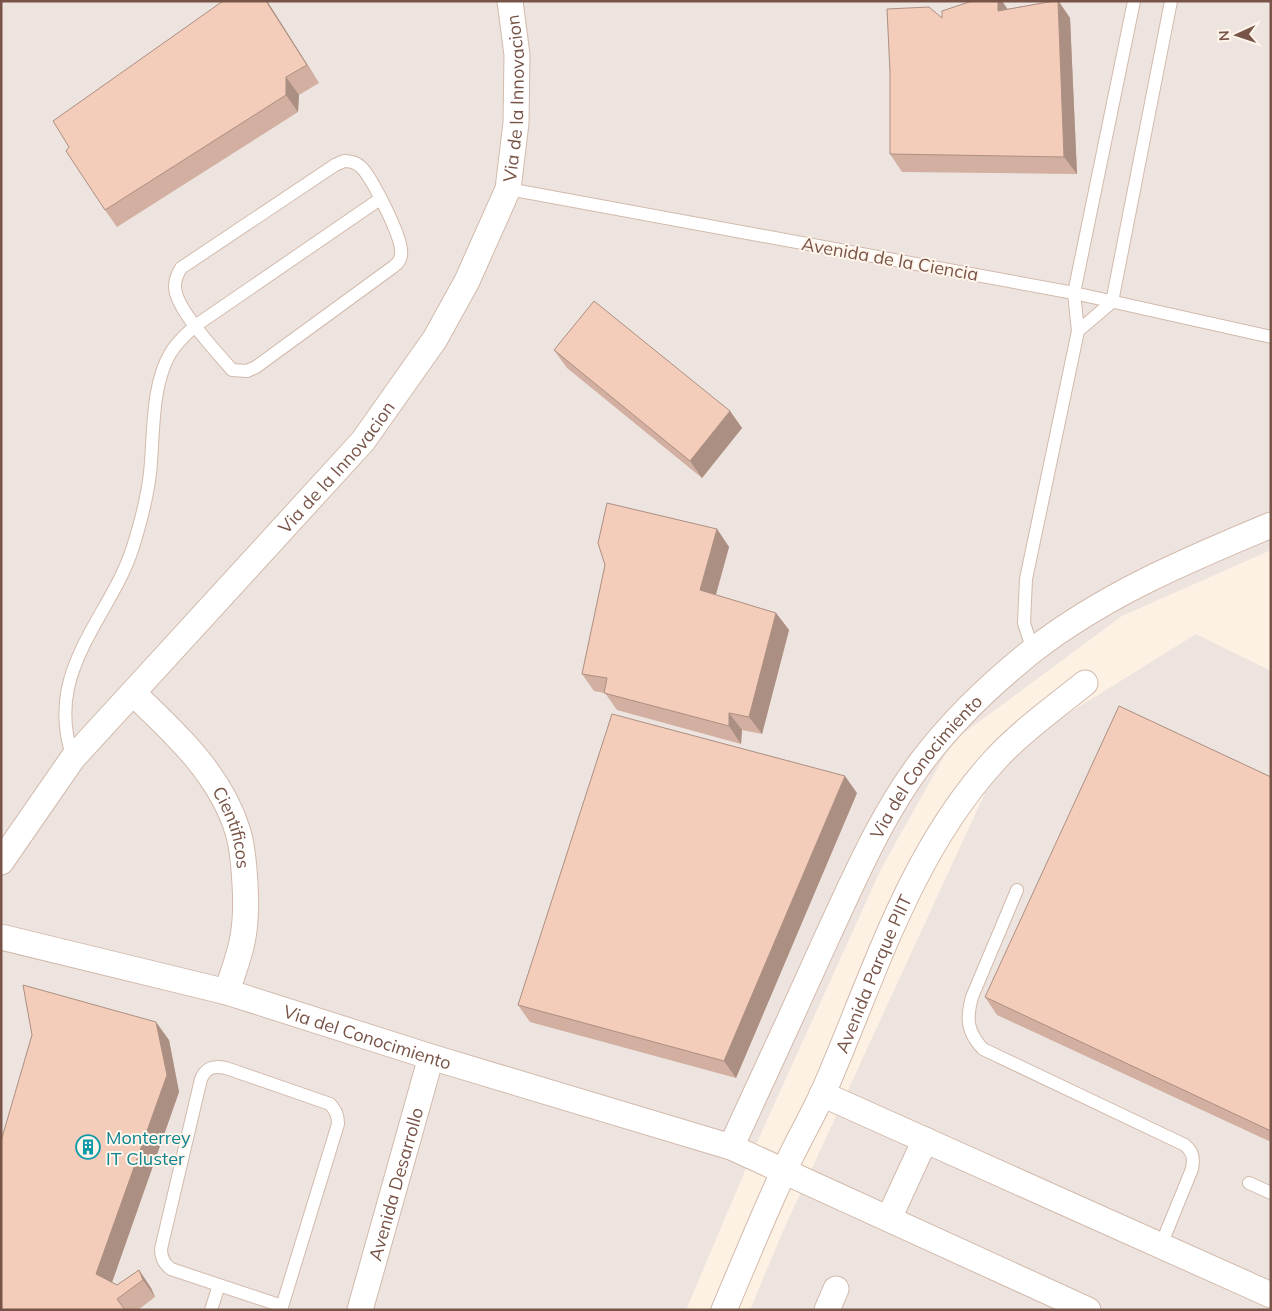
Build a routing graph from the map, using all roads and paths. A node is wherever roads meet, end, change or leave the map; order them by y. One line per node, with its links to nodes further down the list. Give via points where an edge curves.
1 (510, 1): 4 (street, Via de la Innovacion, via 518,55 516,123)
2 (1134, 1): 6 (lane)
3 (1171, 1): 7 (lane)
4 (508, 189): 6 (lane, Avenida de la Ciencia); 14 (street, Via de la Innovacion, via 467,281 435,339 363,442)
5 (380, 199): 8 (lane); 8 (lane, via 360,166 344,161 181,268 176,279 176,292); 8 (lane, via 400,241 398,264 256,367 247,371 232,370)
6 (1074, 293): 7 (lane, Avenida de la Ciencia); 9 (lane)
7 (1112, 302): 9 (lane); 10 (lane, Avenida de la Ciencia)
8 (195, 326): 15 (lane, via 170,353 163,369 157,393 150,474 132,551 72,673 64,718)
9 (1078, 331): 12 (lane, via 1026,579 1024,623)
10 (1271, 337)
11 (1271, 525): 12 (street, Via del Conocimiento, via 1120,593)
12 (1033, 651): 23 (street, Via del Conocimiento, via 953,724 922,760 894,801 879,826)
13 (1085, 683): 21 (street, Avenida Parque PIIT, via 1011,744 949,818 907,892)
14 (134, 694): 15 (street, Via de la Innovacion); 19 (street, Cientificos, via 180,737 205,768 225,800 238,831 246,901 243,937)
15 (73, 758): 16 (street, Via de la Innovacion)
16 (1, 862)
17 (1017, 890): 28 (lane, via 972,997 968,1011 974,1039 983,1049 1191,1150 1192,1168)
18 (1, 937): 19 (street, Via del Conocimiento)
19 (227, 992): 20 (street, Via del Conocimiento)
20 (431, 1057): 23 (street, Via del Conocimiento); 33 (street, Avenida Desarrollo)
21 (822, 1094): 22 (street); 24 (street, Avenida Parque PIIT)
22 (925, 1140): 27 (street); 28 (street)
23 (731, 1147): 24 (street, Via del Conocimiento)
24 (784, 1170): 27 (street, Via del Conocimiento); 34 (street, Avenida Parque PIIT)
25 (1249, 1183): 26 (lane)
26 (1271, 1192)
27 (889, 1218): 35 (street, Via del Conocimiento)
28 (1160, 1245): 30 (street)
29 (219, 1285): 31 (lane); 31 (lane, via 171,1269 161,1256 201,1079 210,1068 217,1066 330,1104 338,1116); 32 (lane)
30 (1271, 1295)
31 (282, 1308)
32 (211, 1310)
33 (360, 1310)
34 (724, 1310)
35 (1088, 1310)

